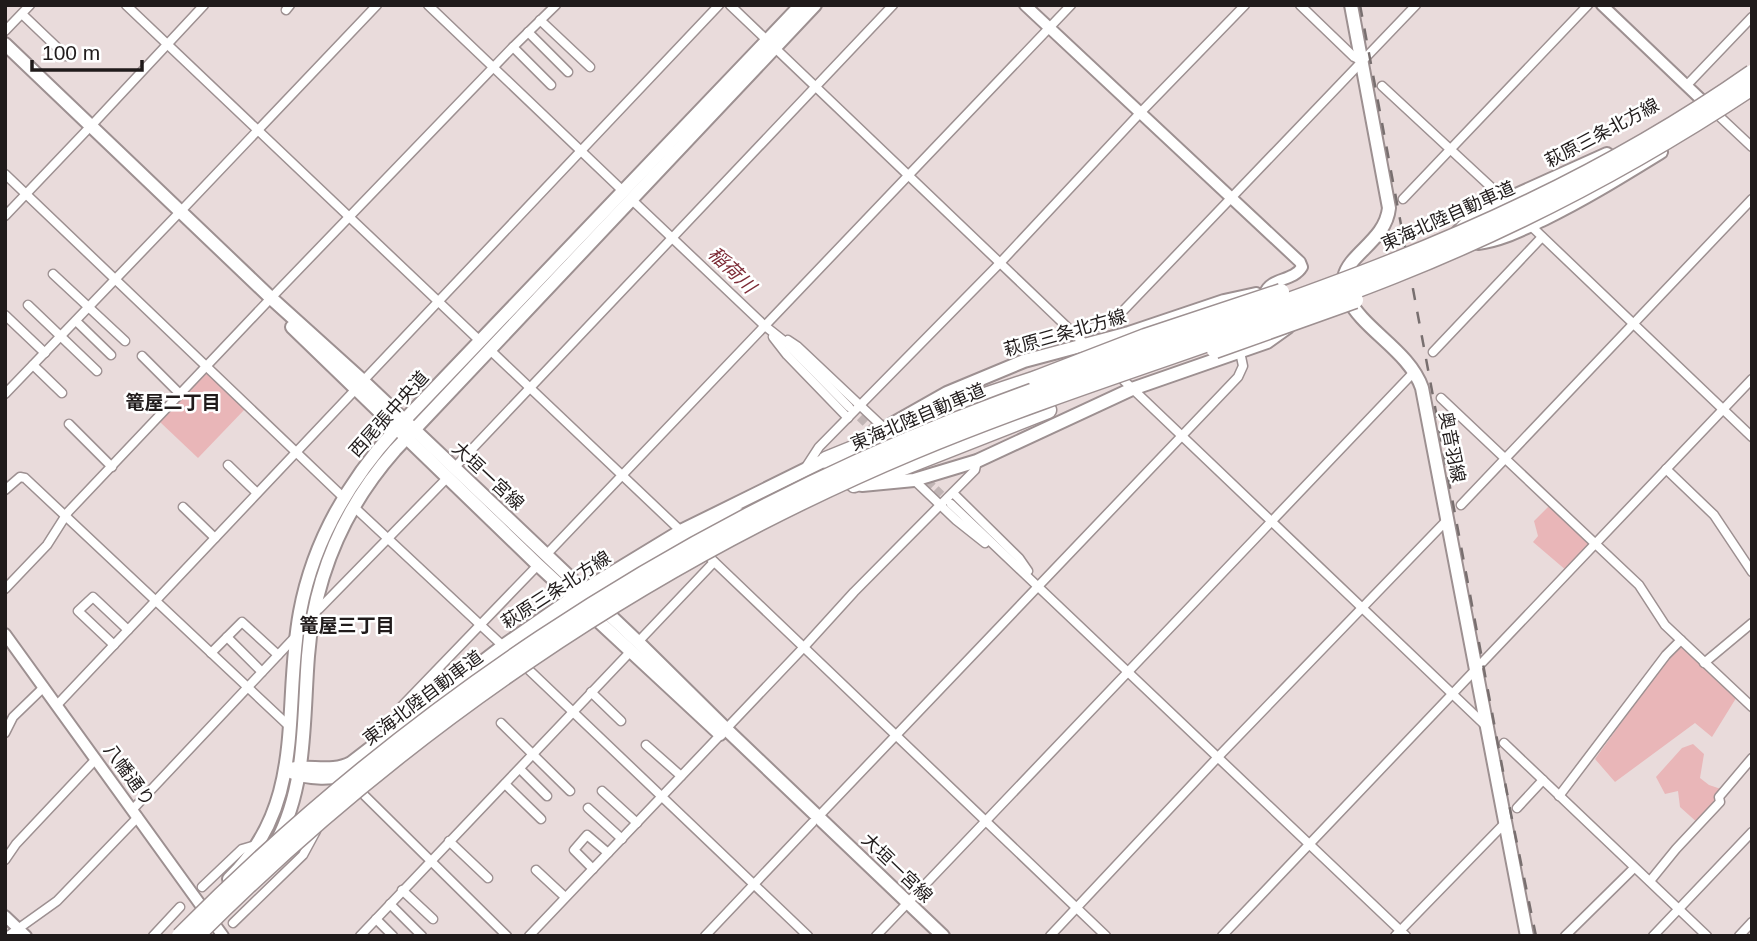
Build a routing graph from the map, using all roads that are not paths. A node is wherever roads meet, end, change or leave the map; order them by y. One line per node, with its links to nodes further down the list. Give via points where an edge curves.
1 (30, 5): 20 (street)
2 (126, 5): 28 (street)
3 (204, 5): 28 (street)
4 (377, 5): 48 (street)
5 (428, 5): 35 (street)
6 (556, 5): 22 (street)
7 (719, 5): 51 (street)
8 (730, 5): 27 (street)
9 (801, 5): 27 (main road, 西尾張中央道)
10 (815, 5): 27 (main road, 西尾張中央道)
11 (893, 5): 42 (street)
12 (1026, 5): 23 (street)
13 (1071, 5): 23 (street)
14 (1245, 5): 45 (street)
15 (1300, 5): 32 (street)
16 (1351, 5): 32 (main road)
17 (1416, 5): 32 (street)
18 (1588, 5): 50 (street)
19 (1602, 5): 39 (street)
20 (22, 14): 24 (street); 31 (street)
21 (1752, 17): 39 (street)
22 (540, 20): 25 (street); 34 (street)
23 (1049, 28): 45 (street); 53 (street)
24 (5, 31)
25 (528, 32): 29 (street); 36 (street)
26 (5, 44): 47 (main road, 大垣一宮線)
27 (771, 44): 42 (street); 56 (main road, 西尾張中央道)
28 (167, 45): 47 (street); 48 (street)
29 (513, 47): 35 (street); 38 (street)
30 (5, 54): 47 (main road, 大垣一宮線)
31 (66, 57)
32 (1362, 61): 57 (street); 72 (main road, via 1389,208 1379,233 1346,268)
33 (1752, 64): 44 (main road, 萩原三条北方線)
34 (590, 67)
35 (494, 68): 51 (street); 63 (street)
36 (568, 72)
37 (1752, 73): 54 (highway, 東海北陸自動車道, bridge, via 1633,147)
38 (551, 85)
39 (1687, 85): 44 (street)
40 (1382, 86): 50 (street)
41 (1752, 87): 67 (highway, 東海北陸自動車道, bridge, via 1630,162)
42 (816, 88): 53 (street); 66 (street)
43 (1752, 94): 46 (main road, 萩原三条北方線)
44 (1701, 99): 46 (street); 60 (main road, 萩原三条北方線, via 1612,152)
45 (1141, 112): 57 (street); 69 (street)
46 (1719, 116): 49 (street); 64 (main road, 萩原三条北方線, via 1593,194)
47 (88, 129): 55 (street); 61 (main road, 大垣一宮線)
48 (257, 131): 61 (street); 63 (street)
49 (1752, 147)
50 (1449, 150): 58 (street); 60 (street)
51 (582, 152): 56 (street); 76 (street)
52 (5, 174): 55 (street)
53 (908, 176): 69 (street); 83 (street)
54 (1550, 191): 118 (highway, bridge, via 1424,244 1145,337); 253 (highway, 東海北陸自動車道, bridge, via 1388,264 907,440 719,531 578,613 452,698 298,823)
55 (26, 194): 62 (street); 71 (street)
56 (627, 195): 66 (street); 88 (main road, 西尾張中央道)
57 (1231, 197): 73 (street, via 1301,264 1296,276 1271,284); 80 (street)
58 (1403, 199)
59 (1752, 199): 82 (street)
60 (1505, 200): 64 (street); 68 (main road, 萩原三条北方線, via 1478,213)
61 (178, 214): 71 (street); 74 (main road, 大垣一宮線)
62 (5, 216)
63 (349, 218): 74 (street); 76 (street)
64 (1530, 225): 65 (street); 68 (main road, 萩原三条北方線, via 1497,240)
65 (1542, 237): 82 (street); 91 (street)
66 (671, 238): 83 (street); 101 (street)
67 (1480, 239): 127 (highway, bridge, via 1345,304); 254 (highway, 東海北陸自動車道, bridge, via 1392,276 959,432 724,541 584,622 427,732 306,831)
68 (1432, 252): 72 (main road, 萩原三条北方線)
69 (1000, 263): 84 (street); 107 (street)
70 (53, 274): 78 (street)
71 (115, 279): 78 (street); 96 (street)
72 (1344, 286): 73 (main road, 萩原三条北方線); 90 (main road, 萩原三条北方線, via 1317,301 1276,337); 98 (main road, 奥音羽線, via 1360,317)
73 (1265, 293): 75 (main road, 萩原三条北方線)
74 (269, 300): 96 (street); 100 (main road, 大垣一宮線)
75 (1224, 302): 85 (main road, 萩原三条北方線); 90 (street)
76 (439, 303): 88 (street); 100 (street)
77 (28, 305): 86 (street)
78 (89, 307): 81 (street); 87 (street)
79 (5, 315): 92 (street)
80 (1115, 318): 84 (street); 85 (street)
81 (76, 321): 86 (street); 93 (street)
82 (1633, 324): 109 (street); 117 (street)
83 (765, 326): 107 (street, via 797,346); 108 (street); 110 (street); 125 (street)
84 (1073, 332): 89 (street)
85 (1129, 333): 89 (main road, 萩原三条北方線)
86 (61, 336): 92 (street); 97 (street)
87 (125, 341)
88 (485, 345): 101 (street); 113 (main road, 西尾張中央道)
89 (1086, 345): 102 (street); 112 (main road, 萩原三条北方線, via 990,373)
90 (1241, 351): 102 (main road, 萩原三条北方線); 114 (street, via 1242,372)
91 (1433, 352)
92 (45, 353): 95 (street)
93 (111, 355)
94 (142, 356): 105 (street)
95 (33, 365): 103 (street); 104 (street)
96 (206, 367): 105 (street); 116 (street)
97 (97, 370)
98 (1414, 372): 137 (main road, 奥音羽線); 138 (street)
99 (1752, 379): 109 (street)
100 (359, 385): 113 (main road, 大垣一宮線); 116 (street)
101 (528, 388): 124 (street); 125 (street)
102 (1132, 389): 114 (street); 119 (main road, 萩原三条北方線)
103 (62, 393)
104 (5, 394)
105 (180, 394): 121 (street)
106 (1441, 398): 117 (street)
107 (860, 406): 110 (street); 112 (street)
108 (849, 407)
109 (1723, 409): 115 (street); 122 (street)
110 (848, 418): 123 (street)
111 (69, 424): 121 (street)
112 (884, 428): 118 (main road, 萩原三条北方線)
113 (405, 430): 124 (main road, 大垣一宮線); 131 (main road, 西尾張中央道, via 369,460)
114 (1181, 436): 138 (street); 146 (street)
115 (1752, 437)
116 (296, 452): 129 (street); 131 (street)
117 (1505, 459): 134 (street); 142 (street)
118 (826, 460): 123 (main road, 萩原三条北方線)
119 (977, 460): 126 (main road, 萩原三条北方線); 130 (street, via 975,470)
120 (228, 465): 129 (street)
121 (112, 467): 136 (street)
122 (1666, 469): 142 (street); 145 (street, via 1713,515)
123 (804, 470): 139 (main road, 萩原三条北方線)
124 (451, 473): 141 (street); 143 (main road, 大垣一宮線)
125 (622, 475): 139 (street); 143 (street)
126 (914, 480): 127 (main road, 萩原三条北方線); 133 (street)
127 (845, 487): 139 (main road, 萩原三条北方線, via 792,497)
128 (5, 490): 136 (street, via 25,478)
129 (257, 493): 140 (street)
130 (953, 493): 133 (street); 146 (street, via 1019,558)
131 (348, 501): 141 (street); 150 (main road, 西尾張中央道); 156 (main road, 西尾張中央道, via 314,558)
132 (951, 504): 146 (street)
133 (940, 505): 146 (street); 163 (street)
134 (1461, 505)
135 (183, 507): 140 (street)
136 (66, 516): 147 (street, via 47,545); 149 (street)
137 (1448, 519): 151 (street); 168 (main road, 奥音羽線)
138 (1272, 522): 151 (street); 170 (street)
139 (685, 535): 144 (street); 148 (main road, 萩原三条北方線)
140 (215, 538): 149 (street)
141 (388, 538): 150 (street, via 319,609); 153 (street)
142 (1594, 542): 159 (street, via 1639,584 1665,625); 168 (street)
143 (542, 560): 148 (main road, 大垣一宮線); 153 (street)
144 (714, 562): 162 (street); 163 (street)
145 (1750, 565)
146 (1039, 586): 170 (street); 188 (street)
147 (5, 589)
148 (582, 597): 161 (main road, 萩原三条北方線); 162 (main road, 大垣一宮線); 171 (main road, 萩原三条北方線)
149 (156, 601): 154 (street); 164 (street)
150 (314, 608): 197 (main road, 西尾張中央道)
151 (1362, 608): 176 (street); 192 (street)
152 (1752, 623): 166 (street)
153 (480, 625): 161 (street); 181 (street, via 401,707)
154 (128, 630): 160 (street); 160 (street, via 93,597 78,611)
155 (5, 635): 172 (street, 八幡通り)
156 (297, 635): 165 (street); 185 (main road, 西尾張中央道)
157 (227, 637): 164 (street); 165 (street, via 242,622); 169 (street)
158 (576, 637): 167 (street)
159 (1681, 640): 166 (street); 205 (street)
160 (114, 645): 177 (street)
161 (503, 646): 181 (main road, 萩原三条北方線)
162 (635, 646): 174 (street); 186 (main road, 大垣一宮線)
163 (804, 648): 186 (street); 188 (street)
164 (211, 653): 173 (street)
165 (278, 655): 169 (street)
166 (1704, 663): 178 (street)
167 (528, 669): 175 (street); 179 (street)
168 (1476, 671): 176 (street); 184 (main road, 奥音羽線)
169 (262, 672): 173 (street)
170 (1129, 672): 192 (street); 212 (street)
171 (479, 675): 175 (street); 197 (main road, 萩原三条北方線, via 348,774 337,777)
172 (44, 687): 177 (street, 八幡通り); 180 (street)
173 (248, 687): 185 (street); 209 (street)
174 (591, 692): 179 (street); 182 (street)
175 (492, 694): 203 (street)
176 (1452, 694): 184 (street); 218 (street)
177 (57, 705): 194 (street, 八幡通り)
178 (1752, 707)
179 (574, 712): 191 (street); 206 (street)
180 (8, 718): 187 (street)
181 (408, 718): 197 (main road, 萩原三条北方線, via 346,766)
182 (621, 721)
183 (501, 723): 191 (street)
184 (1486, 726): 214 (main road, 奥音羽線)
185 (290, 727): 196 (main road, 西尾張中央道)
186 (723, 732): 198 (street); 211 (main road, 大垣一宮線)
187 (5, 733)
188 (894, 734): 211 (street); 212 (street)
189 (1504, 743): 199 (street)
190 (646, 745): 198 (street)
191 (534, 754): 195 (street); 201 (street)
192 (1218, 757): 218 (street); 240 (street)
193 (1752, 758): 231 (street)
194 (96, 760): 209 (street, 八幡通り); 223 (street)
195 (520, 769): 200 (street); 204 (street)
196 (286, 770): 197 (main road, 萩原三条北方線); 219 (main road, 西尾張中央道)
197 (300, 771): 221 (main road, 西尾張中央道, via 287,817)
198 (681, 776): 206 (street)
199 (1543, 780): 205 (street); 208 (street)
200 (505, 784): 210 (street); 217 (street)
201 (570, 791)
202 (602, 791): 213 (street)
203 (363, 794): 224 (street); 229 (street, via 320,826 310,846)
204 (547, 796)
205 (1559, 796): 225 (street)
206 (662, 797): 213 (street); 232 (street)
207 (588, 808): 216 (street)
208 (1517, 808)
209 (135, 813): 237 (street, 八幡通り); 248 (street, via 57,901)
210 (541, 819)
211 (815, 820): 232 (street); 238 (main road, 大垣一宮線)
212 (985, 821): 238 (street); 240 (street)
213 (637, 823): 216 (street)
214 (1505, 823): 249 (street); 270 (main road, 奥音羽線)
215 (1752, 832): 241 (street)
216 (622, 839): 220 (street)
217 (449, 841): 224 (street); 230 (street)
218 (1309, 843): 249 (street); 269 (street)
219 (259, 844): 222 (street); 228 (main road, 西尾張中央道)
220 (608, 853): 226 (street); 226 (street, via 587,835 574,850)
221 (269, 856): 229 (street); 247 (main road, 西尾張中央道)
222 (232, 857): 228 (street); 233 (street)
223 (5, 860)
224 (430, 860): 234 (street); 260 (street)
225 (1634, 868): 231 (street); 271 (street)
226 (593, 869): 235 (street)
227 (536, 870): 235 (street)
228 (236, 872): 237 (main road, 西尾張中央道)
229 (285, 873): 246 (street)
230 (488, 878)
231 (1650, 881): 241 (street)
232 (753, 884): 262 (street); 263 (street)
233 (202, 887)
234 (402, 890): 236 (street); 244 (street)
235 (565, 897): 261 (street)
236 (390, 904): 243 (street); 259 (street)
237 (201, 906): 247 (street, 八幡通り); 252 (main road, 西尾張中央道)
238 (906, 906): 264 (street); 265 (main road, 大垣一宮線); 266 (main road, 大垣一宮線)
239 (180, 907): 251 (street)
240 (1076, 907): 267 (street); 268 (street)
241 (1679, 909): 272 (street); 273 (street)
242 (5, 916): 248 (street)
243 (376, 919): 257 (street); 258 (street)
244 (433, 919)
245 (1752, 922): 274 (street)
246 (233, 923)
247 (215, 925): 255 (main road, 西尾張中央道); 256 (street, 八幡通り)
248 (22, 932): 250 (street)
249 (1401, 934)
250 (8, 936)
251 (153, 936)
252 (172, 936)
253 (180, 936)
254 (196, 936)
255 (204, 936)
256 (223, 936)
257 (360, 936)
258 (393, 936)
259 (422, 936)
260 (508, 936)
261 (529, 936)
262 (705, 936)
263 (808, 936)
264 (876, 936)
265 (932, 936)
266 (943, 936)
267 (1049, 936)
268 (1106, 936)
269 (1222, 936)
270 (1527, 936)
271 (1565, 936)
272 (1653, 936)
273 (1707, 936)
274 (1739, 936)

